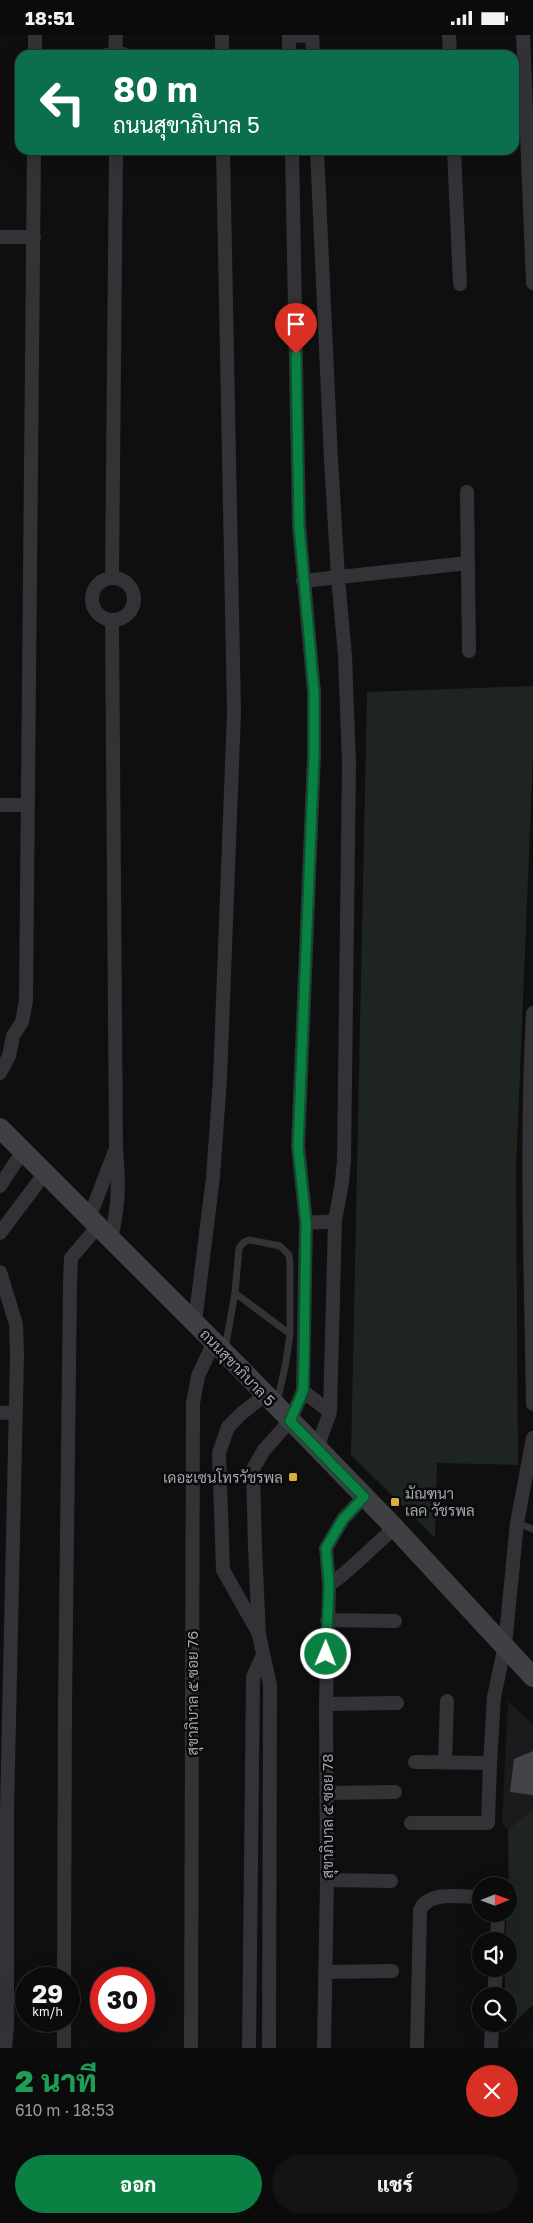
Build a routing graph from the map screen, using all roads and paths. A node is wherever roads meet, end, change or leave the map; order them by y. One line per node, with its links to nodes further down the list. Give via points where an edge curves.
1 (35, 35): 8 (street)
2 (116, 35): 9 (street)
3 (222, 35): 10 (street)
4 (289, 35): 5 (street); 11 (street)
5 (312, 35): 12 (street)
6 (449, 35): 13 (street)
7 (523, 35): 20 (street)
8 (35, 50)
9 (116, 50)
10 (222, 50)
11 (289, 50)
12 (313, 50)
13 (450, 50)
14 (34, 155): 23 (street)
15 (116, 155): 29 (street)
16 (223, 155): 50 (street, via 234,712 220,1079)
17 (292, 155): 30 (street, via 299,525)
18 (317, 155): 28 (street)
19 (454, 155): 25 (street)
20 (531, 156): 21 (street)
21 (531, 171): 24 (street)
22 (0, 237): 23 (street)
23 (34, 237): 34 (street)
24 (533, 283)
25 (460, 284)
26 (467, 492): 27 (street)
27 (468, 563): 28 (street); 32 (street)
28 (338, 577): 30 (street); 44 (street, via 349,763 344,1160)
29 (112, 578): 31 (street, via 99,583 93,595 99,615); 31 (street, via 128,584 134,601 129,613)
30 (303, 581): 45 (street, via 314,692 298,1147)
31 (112, 620): 40 (street)
32 (469, 651)
33 (0, 805): 34 (street)
34 (28, 805): 36 (street, via 26,1000 22,1022)
35 (533, 1013): 38 (street)
36 (6, 1038): 37 (street, via 9,1056)
37 (0, 1073)
38 (531, 1107): 53 (street)
39 (0, 1128): 41 (main road, ถนนสุขาภิบาล 5)
40 (116, 1149): 46 (street); 46 (street, via 120,1189 118,1208)
41 (23, 1151): 42 (main road, ถนนสุขาภิบาล 5); 43 (street)
42 (45, 1173): 46 (main road, ถนนสุขาภิบาล 5); 47 (street)
43 (0, 1186)
44 (335, 1221): 45 (street); 59 (street)
45 (306, 1223): 54 (street)
46 (100, 1227): 50 (main road, ถนนสุขาภิบาล 5); 89 (street, via 71,1258)
47 (0, 1233)
48 (0, 1272): 57 (street, via 16,1324)
49 (235, 1293): 51 (lane); 51 (lane, via 239,1249 244,1242 250,1240 286,1250 290,1264); 52 (lane)
50 (195, 1322): 52 (main road, ถนนสุขาภิบาล 5)
51 (290, 1334): 55 (lane, via 286,1362)
52 (219, 1347): 55 (main road, ถนนสุขาภิบาล 5); 96 (street, สุขาภิบาล ๕ ซอย 76, via 198,1376 193,1403)
53 (533, 1386): 56 (street)
54 (303, 1391): 59 (street); 60 (street)
55 (270, 1400): 60 (main road, ถนนสุขาภิบาล 5); 70 (street, via 242,1413 228,1427 219,1453 223,1570)
56 (533, 1404)
57 (16, 1412): 58 (street); 82 (street)
58 (0, 1413)
59 (330, 1413): 62 (street)
60 (290, 1421): 62 (main road, ถนนสุขาภิบาล 5); 70 (street, via 264,1450 253,1469)
61 (533, 1438): 64 (street)
62 (317, 1448): 63 (main road, ถนนสุขาภิบาล 5)
63 (364, 1497): 65 (main road, ถนนสุขาภิบาล 5); 67 (street, สุขาภิบาล ๕ ซอย 78, via 343,1519 326,1548)
64 (517, 1523): 66 (lane); 71 (street)
65 (395, 1528): 67 (street); 71 (main road, ถนนสุขาภิบาล 5)
66 (533, 1529)
67 (329, 1585): 68 (street, สุขาภิบาล ๕ ซอย 78)
68 (327, 1620): 69 (street); 76 (street, สุขาภิบาล ๕ ซอย 78)
69 (395, 1621)
70 (260, 1635): 72 (street)
71 (505, 1645): 73 (main road, ถนนสุขาภิบาล 5); 79 (street, via 494,1697)
72 (263, 1655): 87 (street, via 253,1677); 88 (street, via 270,1685)
73 (533, 1677)
74 (447, 1701): 78 (street)
75 (397, 1703): 76 (street)
76 (326, 1704): 81 (street, สุขาภิบาล ๕ ซอย 78)
77 (415, 1762): 78 (street)
78 (445, 1762): 79 (street)
79 (490, 1763): 83 (street, via 488,1823)
80 (395, 1792): 81 (street)
81 (326, 1793): 84 (street, สุขาภิบาล ๕ ซอย 78)
82 (4, 1812): 94 (street)
83 (411, 1823)
84 (327, 1881): 85 (street); 91 (street, สุขาภิบาล ๕ ซอย 78)
85 (391, 1881)
86 (472, 1897): 100 (street, via 434,1897 423,1903 420,1910)
87 (249, 1964): 88 (street); 97 (street)
88 (270, 1964): 98 (street)
89 (64, 1967)
90 (392, 1971): 91 (street)
91 (325, 1972): 99 (street, สุขาภิบาล ๕ ซอย 78)
92 (64, 2032): 95 (street)
93 (492, 2032): 101 (street)
94 (5, 2048)
95 (64, 2048)
96 (190, 2048)
97 (249, 2048)
98 (269, 2048)
99 (324, 2048)
100 (417, 2048)
101 (491, 2048)

